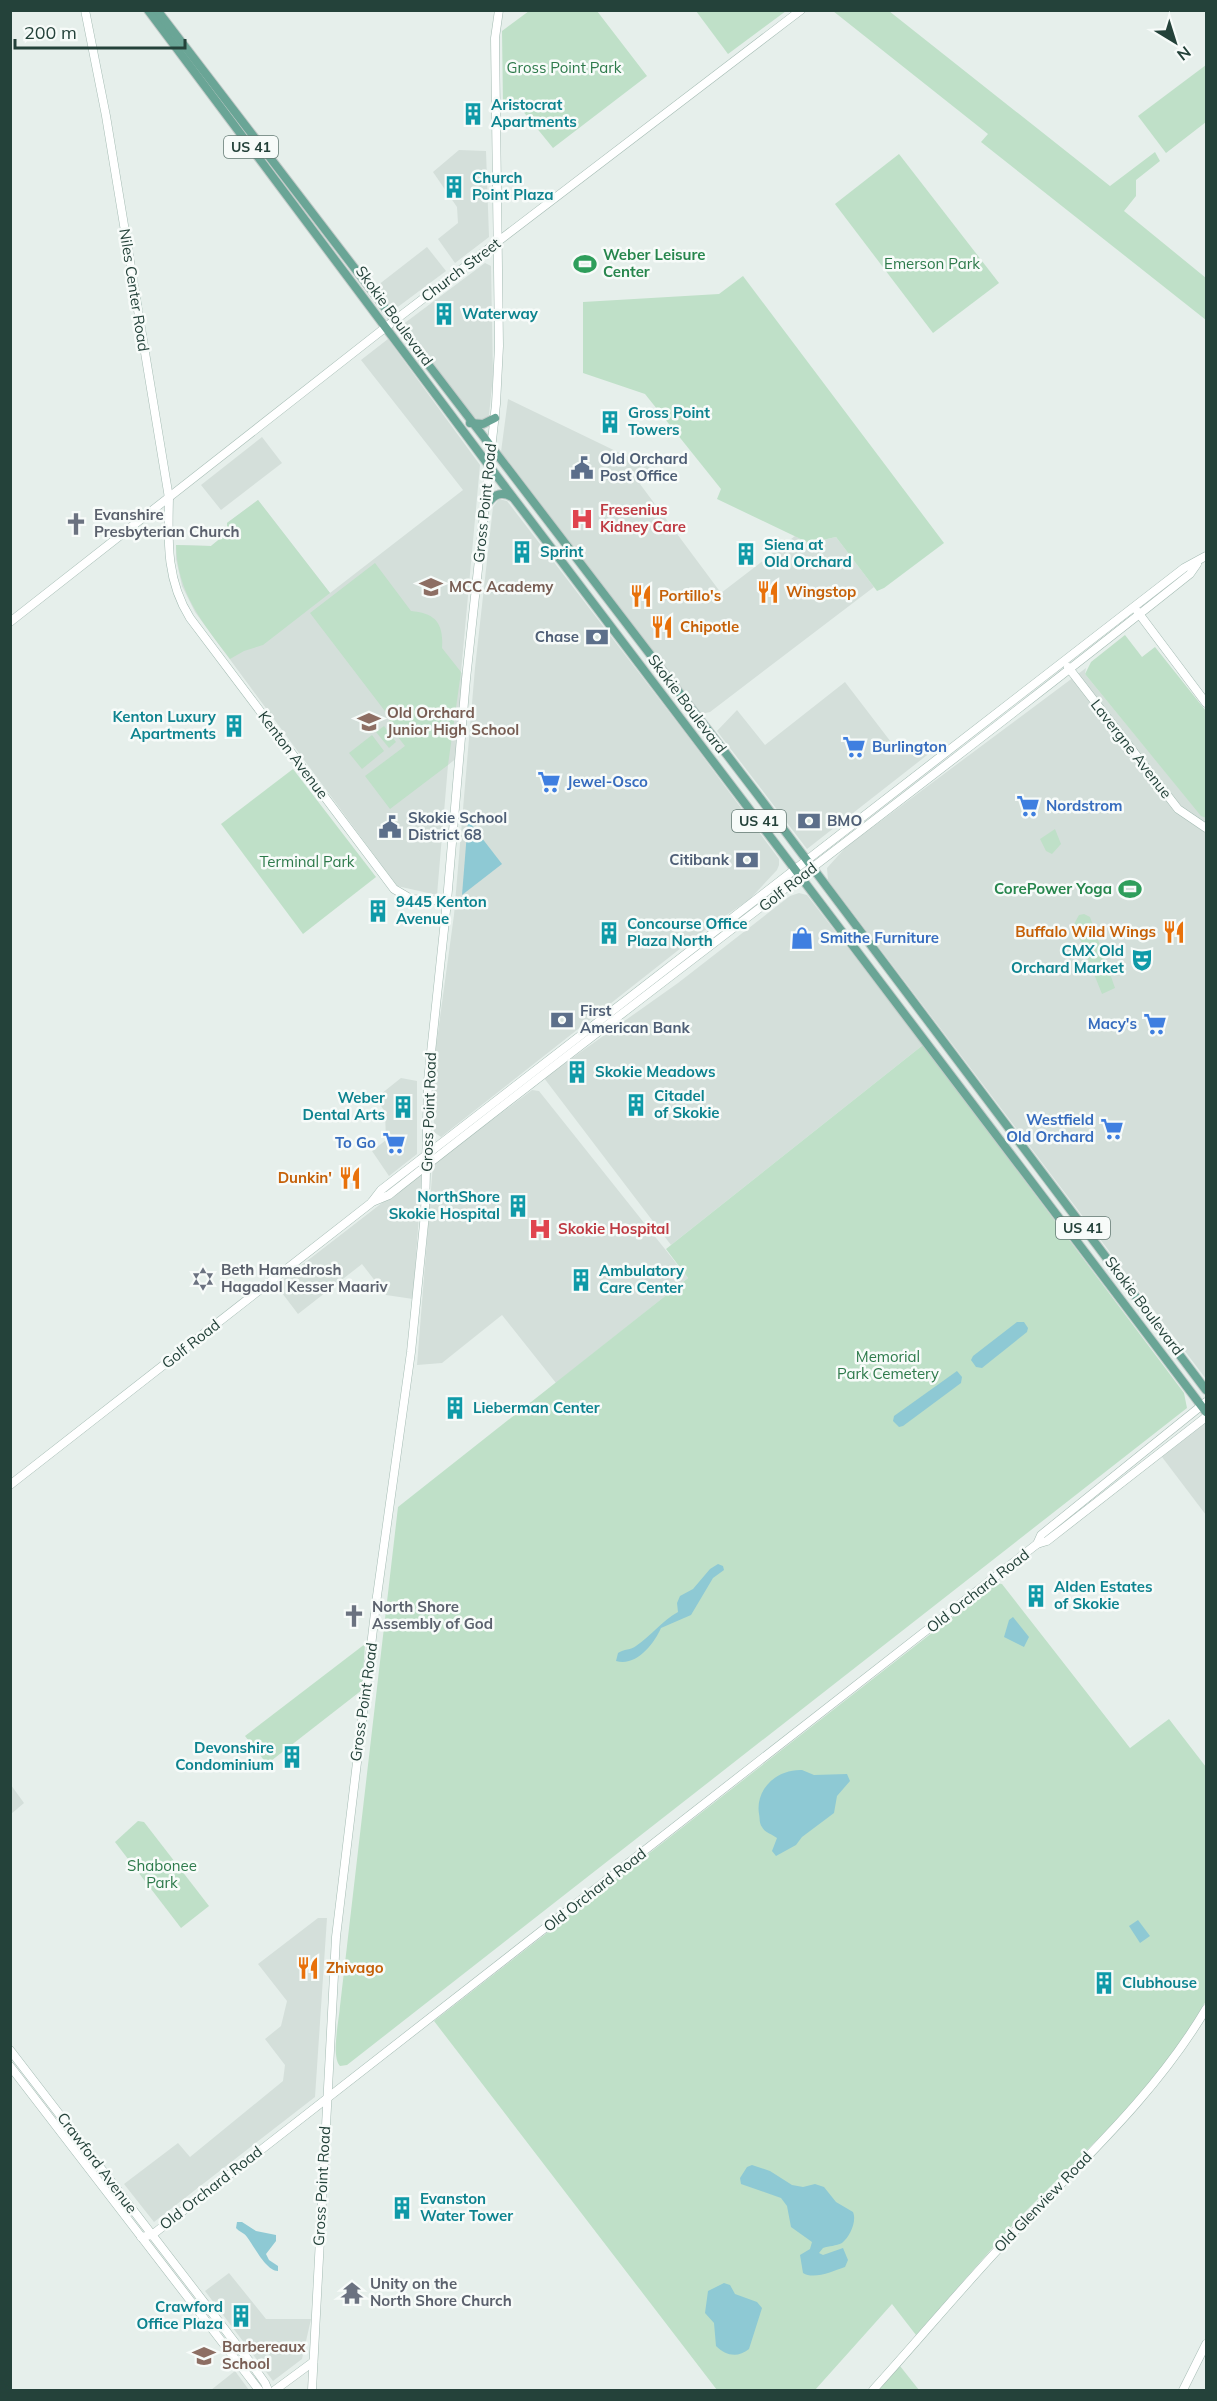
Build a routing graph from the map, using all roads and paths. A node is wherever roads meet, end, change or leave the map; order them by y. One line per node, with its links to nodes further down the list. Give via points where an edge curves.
1 (85, 10): 13 (main road, Niles Center Road)
2 (148, 10): 7 (main road, Skokie Boulevard / US 41)
3 (157, 10): 7 (main road, Skokie Boulevard / US 41)
4 (499, 10): 6 (main road, Gross Point Road, via 495,38)
5 (801, 10): 6 (main road, Church Street)
6 (497, 243): 7 (main road, Church Street); 8 (main road, Gross Point Road, via 499,346)
7 (390, 325): 9 (main road, Skokie Boulevard / US 41); 11 (main road, Skokie Boulevard / US 41); 13 (main road, Church Street)
8 (495, 418): 9 (main road, via 483,424); 10 (main road, Gross Point Road)
9 (470, 423): 10 (main road, Skokie Boulevard / US 41)
10 (491, 450): 11 (main road, Gross Point Road); 23 (main road, Skokie Boulevard / US 41)
11 (490, 467): 12 (main road, Skokie Boulevard / US 41); 14 (main road, Gross Point Road)
12 (512, 497): 14 (main road, via 492,496); 24 (main road, Skokie Boulevard / US 41)
13 (169, 498): 16 (main road, Niles Center Road); 18 (main road, Church Street)
14 (485, 508): 27 (main road, Gross Point Road)
15 (1206, 556): 17 (main road, Golf Road, via 1184,568)
16 (170, 570): 27 (main road, Kenton Avenue, via 190,618 394,889 411,898)
17 (1137, 611): 19 (main road, Golf Road); 20 (main road, Golf Road); 21 (main road)
18 (10, 622)
19 (1064, 662): 20 (main road, Lavergne Avenue); 23 (main road, Golf Road)
20 (1071, 670): 22 (main road, Lavergne Avenue, via 1178,809); 25 (main road, Golf Road)
21 (1206, 703)
22 (1206, 828)
23 (806, 859): 24 (main road, Golf Road); 25 (main road, Skokie Boulevard / US 41)
24 (795, 868): 26 (main road, Skokie Boulevard / US 41); 28 (main road, Golf Road)
25 (813, 868): 26 (main road, Golf Road); 31 (main road, Skokie Boulevard / US 41)
26 (801, 877): 29 (main road, Golf Road); 32 (main road, Skokie Boulevard / US 41)
27 (447, 901): 28 (main road, Gross Point Road, via 426,1100)
28 (427, 1154): 29 (main road, Gross Point Road); 30 (main road, Golf Road, via 381,1190)
29 (427, 1164): 30 (main road, Golf Road, via 389,1195); 39 (main road, Gross Point Road, via 411,1352 339,1898)
30 (371, 1203): 34 (main road, Golf Road)
31 (1206, 1390)
32 (1205, 1407): 35 (main road, Old Orchard Road, via 1041,1535)
33 (1206, 1417): 35 (main road, Old Orchard Road, via 1047,1541)
34 (10, 1485)
35 (1037, 1544): 39 (main road, Old Orchard Road)
36 (1206, 2008): 49 (main road, Old Glenview Road, via 1177,2054 1141,2099 1004,2242)
37 (10, 2050): 40 (main road, Crawford Avenue)
38 (10, 2066): 41 (main road, Crawford Avenue)
39 (327, 2098): 40 (main road, Old Orchard Road); 44 (main road, Gross Point Road)
40 (152, 2235): 41 (main road, Old Orchard Road); 42 (main road, Old Orchard Road); 46 (main road, Crawford Avenue, via 266,2383)
41 (141, 2237): 42 (main road, Crawford Avenue)
42 (147, 2245): 45 (main road, Crawford Avenue)
43 (1206, 2344): 50 (main road)
44 (313, 2362): 47 (main road); 48 (main road, Gross Point Road)
45 (260, 2391)
46 (268, 2391)
47 (275, 2391)
48 (312, 2391)
49 (873, 2391)
50 (1183, 2391)

